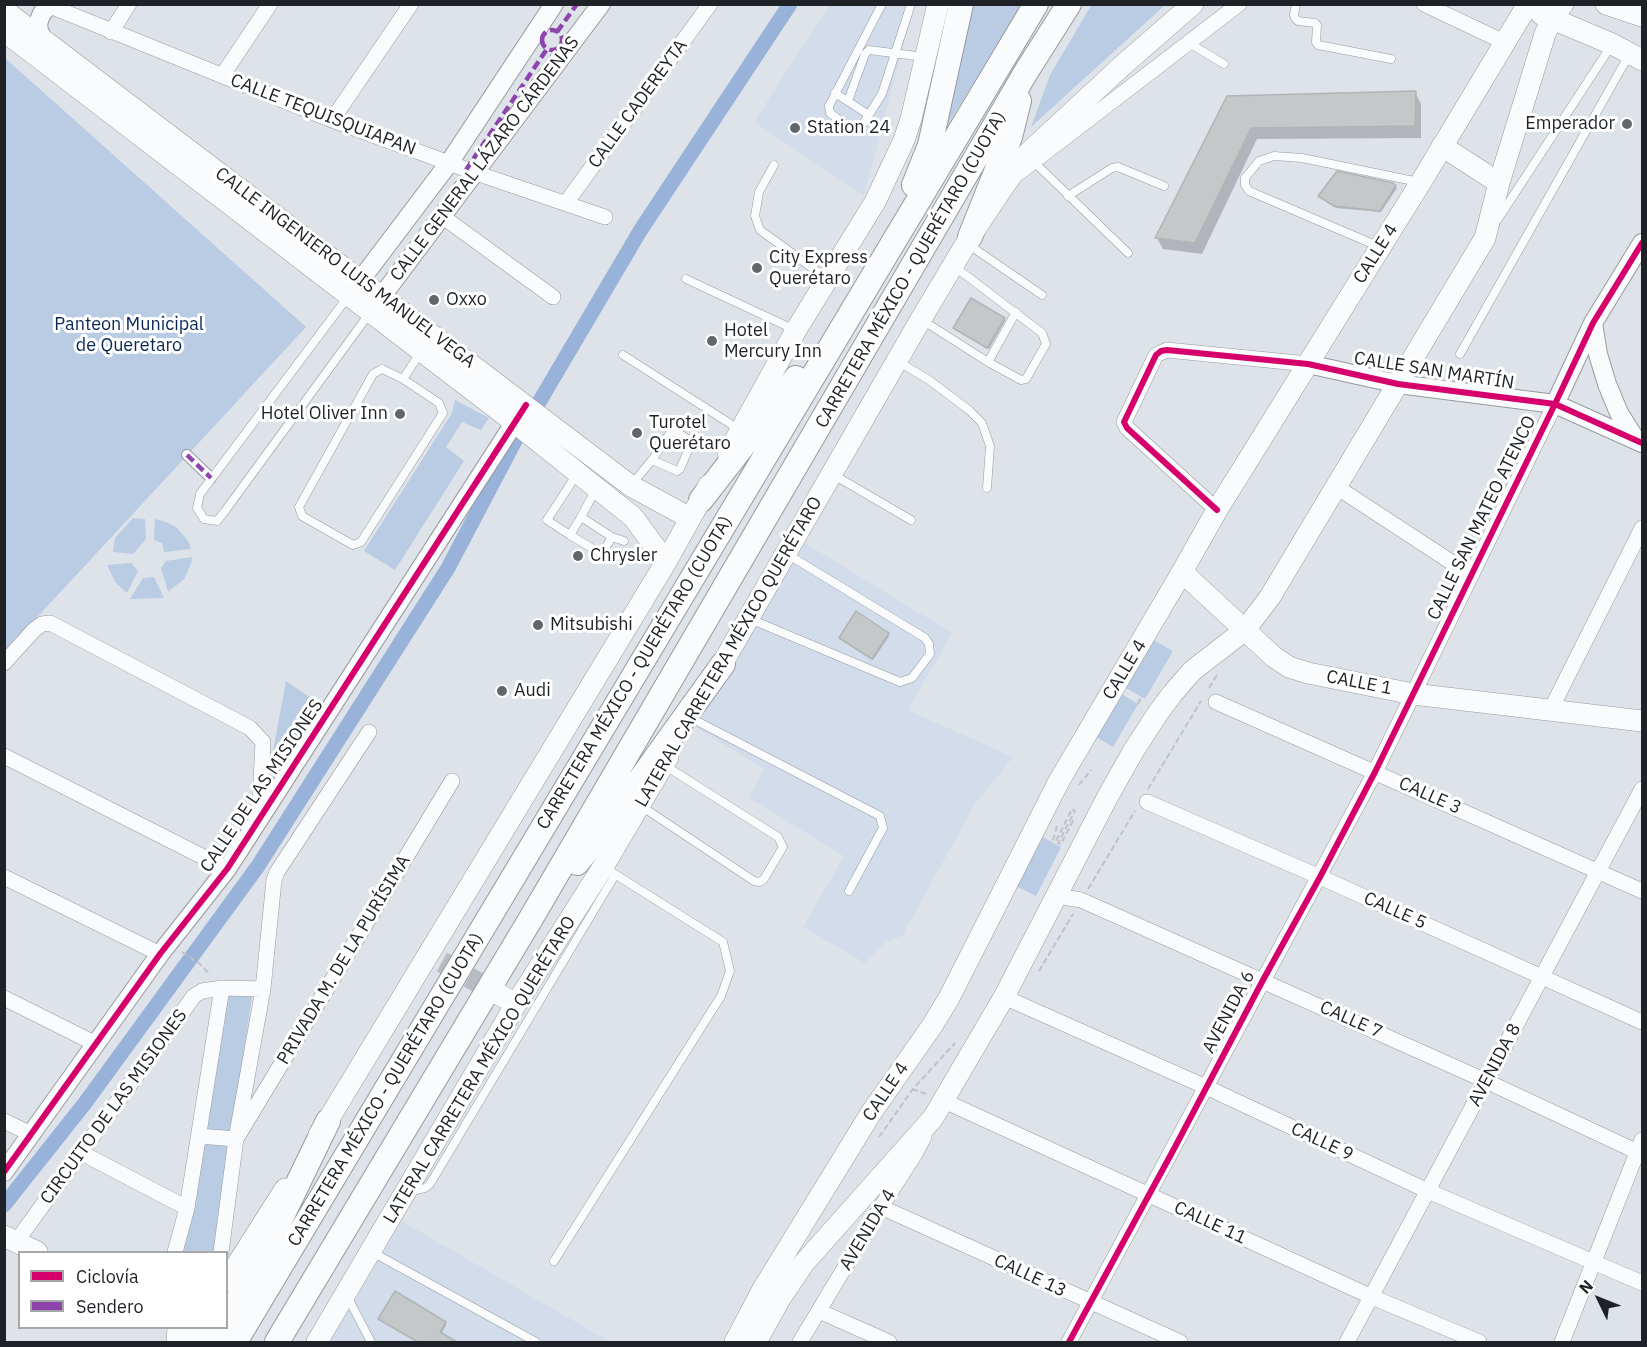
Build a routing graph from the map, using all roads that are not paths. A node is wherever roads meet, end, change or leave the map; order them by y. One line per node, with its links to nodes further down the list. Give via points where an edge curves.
1 (129, 4): 24 (street)
2 (270, 4): 34 (street)
3 (411, 4): 38 (street)
4 (554, 4): 41 (street, CALLE GENERAL LÁZARO CÁRDENAS)
5 (601, 4): 43 (street, CALLE GENERAL LÁZARO CÁRDENAS)
6 (710, 4): 49 (street, CALLE CADEREYTA)
7 (882, 4): 35 (lane)
8 (911, 4): 28 (lane)
9 (938, 4): 30 (main road)
10 (961, 4): 57 (highway, via 930,145)
11 (1036, 4): 57 (highway, CARRETERA MÉXICO - QUERÉTARO (CUOTA))
12 (1069, 4): 33 (highway, CARRETERA MÉXICO - QUERÉTARO (CUOTA))
13 (1193, 4): 45 (main road, LATERAL CARRETERA MÉXICO QUERÉTARO, via 1027,154)
14 (1239, 4): 27 (street)
15 (1296, 4): 31 (lane, via 1294,15 1298,21 1317,25 1318,45)
16 (1606, 4): 21 (main road)
17 (47, 5): 24 (street, CALLE TEQUISQUIAPAN); 25 (street, via 38,22)
18 (1428, 5): 26 (street)
19 (1525, 5): 22 (main road); 26 (main road, CALLE 4)
20 (4, 10): 25 (main road, CALLE INGENIERO LUIS MANUEL VEGA)
21 (1633, 11)
22 (1558, 12): 29 (main road); 46 (main road, via 1545,34)
23 (4, 31): 61 (main road, CALLE INGENIERO LUIS MANUEL VEGA)
24 (111, 32): 34 (street, CALLE TEQUISQUIAPAN)
25 (42, 37): 61 (main road, CALLE INGENIERO LUIS MANUEL VEGA)
26 (1504, 42): 39 (main road, CALLE 4)
27 (1189, 43): 32 (lane); 40 (street)
28 (896, 52): 30 (lane); 36 (lane, via 869,50 865,54); 37 (lane, via 882,94)
29 (1628, 53): 52 (lane); 71 (lane)
30 (925, 57): 60 (main road, via 904,140 875,202)
31 (1391, 59)
32 (1224, 64)
33 (1026, 72): 53 (highway, via 1010,136); 130 (highway, CARRETERA MÉXICO - QUERÉTARO (CUOTA))
34 (222, 76): 38 (street, CALLE TEQUISQUIAPAN)
35 (835, 93): 36 (lane); 37 (lane, via 829,110 851,129 861,127)
36 (848, 101): 37 (lane)
37 (869, 115)
38 (333, 120): 41 (street, CALLE TEQUISQUIAPAN)
39 (1442, 146): 44 (main road, CALLE 4); 46 (main road)
40 (1034, 162): 45 (street); 48 (lane)
41 (449, 163): 43 (street, CALLE TEQUISQUIAPAN); 61 (street, CALLE GENERAL LÁZARO CÁRDENAS)
42 (774, 165): 60 (lane, via 759,192 755,216 760,230)
43 (476, 173): 49 (street, CALLE TEQUISQUIAPAN); 50 (street, CALLE GENERAL LÁZARO CÁRDENAS)
44 (1421, 182): 55 (main road, CALLE 4); 55 (lane, via 1274,156 1259,161 1245,178 1249,191)
45 (1006, 183): 53 (main road, LATERAL CARRETERA MÉXICO QUERÉTARO)
46 (1499, 183): 52 (main road)
47 (1164, 186): 48 (lane, via 1118,166)
48 (1068, 196): 56 (lane)
49 (566, 203): 51 (street, CALLE TEQUISQUIAPAN)
50 (443, 217): 63 (street); 65 (street, CALLE GENERAL LÁZARO CÁRDENAS)
51 (605, 217)
52 (1485, 238): 77 (main road)
53 (968, 240): 58 (main road, LATERAL CARRETERA MÉXICO QUERÉTARO); 62 (lane)
54 (1642, 243): 68 (street, CALLE SAN MATEO ATENCO)
55 (1380, 247): 75 (main road, CALLE 4)
56 (1128, 253)
57 (884, 257): 64 (highway, CARRETERA MÉXICO - QUERÉTARO (CUOTA))
58 (953, 266): 66 (lane); 67 (main road, LATERAL CARRETERA MÉXICO QUERÉTARO)
59 (686, 279): 69 (lane)
60 (827, 279): 69 (main road)
61 (354, 289): 65 (main road, CALLE INGENIERO LUIS MANUEL VEGA); 87 (lane)
62 (1042, 295)
63 (553, 297)
64 (857, 301): 92 (highway); 173 (highway, CARRETERA MÉXICO - QUERÉTARO (CUOTA))
65 (375, 305): 70 (main road, CALLE INGENIERO LUIS MANUEL VEGA); 79 (main road, CALLE INGENIERO LUIS MANUEL VEGA); 87 (lane, via 217,521 204,519 197,508 200,494)
66 (1016, 312): 74 (lane); 74 (lane, via 1042,333 1046,344 1026,379)
67 (921, 319): 73 (main road, LATERAL CARRETERA MÉXICO QUERÉTARO); 74 (lane)
68 (1593, 323): 78 (street, CALLE SAN MATEO ATENCO); 82 (street, via 1606,384 1619,413)
69 (796, 330): 81 (main road)
70 (421, 352): 76 (lane); 80 (main road, CALLE INGENIERO LUIS MANUEL VEGA)
71 (1460, 354)
72 (623, 355): 81 (lane)
73 (898, 361): 86 (main road, LATERAL CARRETERA MÉXICO QUERÉTARO); 91 (lane, via 929,380 982,423 990,446)
74 (988, 362)
75 (1308, 364): 77 (street, CALLE SAN MARTÍN); 93 (main road, CALLE 4); 93 (street, via 1167,350 1156,355 1124,422 1127,429)
76 (403, 379): 76 (lane, via 382,369 373,374 299,507 302,516 353,545 362,542 443,413 439,403)
77 (1398, 384): 78 (street, CALLE SAN MARTÍN); 89 (main road)
78 (1555, 404): 82 (street, CALLE SAN MARTÍN); 103 (street, CALLE SAN MATEO ATENCO)
79 (526, 405): 80 (street, CALLE DE LAS MISIONES); 88 (main road, CALLE INGENIERO LUIS MANUEL VEGA)
80 (514, 422): 85 (main road, CALLE INGENIERO LUIS MANUEL VEGA); 121 (street, CALLE DE LAS MISIONES)
81 (740, 430): 92 (main road)
82 (1639, 442)
83 (188, 454): 87 (street)
84 (652, 460): 84 (lane, via 670,433 688,439 690,446 680,469 674,471); 88 (lane)
85 (578, 473): 90 (main road, CALLE INGENIERO LUIS MANUEL VEGA); 97 (lane, via 547,518)
86 (832, 474): 95 (lane); 100 (main road, LATERAL CARRETERA MÉXICO QUERÉTARO)
87 (211, 478)
88 (631, 486): 92 (main road, CALLE INGENIERO LUIS MANUEL VEGA)
89 (1335, 486): 103 (street, CALLE SAN MATEO ATENCO); 105 (main road, via 1270,597)
90 (597, 488): 94 (lane); 101 (main road, CALLE INGENIERO LUIS MANUEL VEGA, via 633,517)
91 (987, 488)
92 (695, 509): 101 (main road)
93 (1217, 510): 102 (main road, CALLE 4)
94 (581, 517): 97 (lane); 98 (lane)
95 (911, 520)
96 (1642, 528): 110 (street)
97 (570, 535): 98 (lane, via 600,553)
98 (612, 537): 99 (lane)
99 (624, 541)
100 (786, 554): 104 (main road, LATERAL CARRETERA MÉXICO QUERÉTARO); 104 (lane, via 925,638 930,654 912,678 900,682)
101 (666, 562): 145 (main road, via 435,959)
102 (1182, 572): 105 (main road, CALLE 1); 178 (main road, CALLE 4, via 1059,781 949,998 892,1081 763,1289)
103 (1471, 575): 108 (street, CALLE SAN MATEO ATENCO)
104 (749, 618): 107 (main road, LATERAL CARRETERA MÉXICO QUERÉTARO)
105 (1245, 630): 108 (main road, CALLE 1, via 1289,667); 129 (main road, via 1192,671 1158,713 1108,796)
106 (4, 663): 121 (street, CALLE DE LAS MISIONES, via 34,630 50,623 250,728 263,742)
107 (723, 664): 111 (main road, LATERAL CARRETERA MÉXICO QUERÉTARO); 130 (highway, via 606,827)
108 (1413, 694): 110 (main road, CALLE 1); 116 (street, AVENIDA 6)
109 (1216, 702): 116 (street, CALLE 3)
110 (1550, 711): 112 (main road, CALLE 1)
111 (691, 718): 115 (main road, LATERAL CARRETERA MÉXICO QUERÉTARO); 127 (lane, via 880,816 883,828)
112 (1642, 722)
113 (369, 732): 136 (street, via 277,872)
114 (4, 756): 122 (street)
115 (663, 765): 120 (main road, LATERAL CARRETERA MÉXICO QUERÉTARO); 120 (lane, via 778,837 783,847 764,879 754,881)
116 (1375, 772): 124 (street, CALLE 3); 126 (street, AVENIDA 6)
117 (452, 781): 148 (street, PRIVADA M. DE LA PURÍSIMA)
118 (1642, 789): 124 (street, AVENIDA 8)
119 (1148, 796): 126 (street, CALLE 5)
120 (640, 806): 123 (main road, LATERAL CARRETERA MÉXICO QUERÉTARO)
121 (259, 822): 122 (street, CALLE DE LAS MISIONES)
122 (227, 869): 132 (street, CALLE DE LAS MISIONES)
123 (609, 871): 131 (main road, LATERAL CARRETERA MÉXICO QUERÉTARO); 162 (lane, via 723,942 730,971 721,996)
124 (1599, 871): 128 (street, CALLE 3); 133 (street, AVENIDA 8)
125 (4, 877): 132 (street)
126 (1320, 877): 133 (street, CALLE 5); 134 (street, AVENIDA 6)
127 (849, 891)
128 (1642, 891)
129 (1057, 896): 134 (street, CALLE 7, via 1081,900); 137 (main road)
130 (530, 920): 174 (highway, CARRETERA MÉXICO - QUERÉTARO (CUOTA))
131 (579, 920): 153 (main road, LATERAL CARRETERA MÉXICO QUERÉTARO, via 508,1000); 153 (lane, via 430,1184)
132 (167, 950): 140 (street, CALLE DE LAS MISIONES)
133 (1542, 976): 139 (street, CALLE 5); 141 (street, AVENIDA 8)
134 (1263, 980): 141 (street, CALLE 7); 142 (street, AVENIDA 6)
135 (222, 988): 136 (street, CIRCUITO DE LAS MISIONES); 147 (street); 150 (street, CIRCUITO DE LAS MISIONES, via 202,990 194,996)
136 (262, 989): 148 (street)
137 (1004, 997): 142 (street, CALLE 9); 143 (main road)
138 (4, 998): 140 (street)
139 (1642, 1022)
140 (96, 1044): 146 (street, CALLE DE LAS MISIONES)
141 (1486, 1082): 149 (street, CALLE 7); 152 (street, AVENIDA 8)
142 (1206, 1087): 152 (street, CALLE 9); 154 (street, AVENIDA 6)
143 (937, 1109): 154 (street, CALLE 11); 155 (street, AVENIDA 4, via 915,1154); 179 (main road, via 804,1263)
144 (4, 1121): 146 (street)
145 (328, 1121): 164 (main road); 170 (highway)
146 (31, 1134): 151 (street, CALLE DE LAS MISIONES)
147 (199, 1136): 148 (street); 156 (street)
148 (236, 1138): 160 (street)
149 (1641, 1148): 163 (street)
150 (80, 1152): 156 (street); 157 (street, CIRCUITO DE LAS MISIONES)
151 (4, 1172)
152 (1428, 1191): 163 (street, CALLE 9); 167 (street, AVENIDA 8)
153 (405, 1194): 161 (main road, LATERAL CARRETERA MÉXICO QUERÉTARO)
154 (1149, 1195): 167 (street, CALLE 11); 168 (street, AVENIDA 6)
155 (881, 1207): 168 (street, CALLE 13); 169 (street, AVENIDA 4)
156 (187, 1208): 159 (street)
157 (10, 1239): 158 (main road)
158 (36, 1251)
159 (174, 1251)
160 (221, 1251)
161 (370, 1252): 166 (main road, LATERAL CARRETERA MÉXICO QUERÉTARO); 177 (lane)
162 (554, 1261)
163 (1595, 1262): 165 (street, CALLE 9); 186 (street)
164 (228, 1276)
165 (1642, 1283)
166 (346, 1294): 175 (main road, LATERAL CARRETERA MÉXICO QUERÉTARO); 176 (lane)
167 (1372, 1297): 184 (street, AVENIDA 8); 185 (street, CALLE 11)
168 (1090, 1304): 182 (street, AVENIDA 6); 183 (street, CALLE 13)
169 (819, 1311): 180 (street, AVENIDA 4); 181 (street)
170 (228, 1318)
171 (199, 1329): 172 (main road)
172 (191, 1342)
173 (235, 1342)
174 (277, 1342)
175 (317, 1342)
176 (371, 1342)
177 (536, 1342)
178 (735, 1342)
179 (756, 1342)
180 (800, 1342)
181 (889, 1342)
182 (1069, 1342)
183 (1180, 1342)
184 (1347, 1342)
185 (1479, 1342)
186 (1562, 1342)

